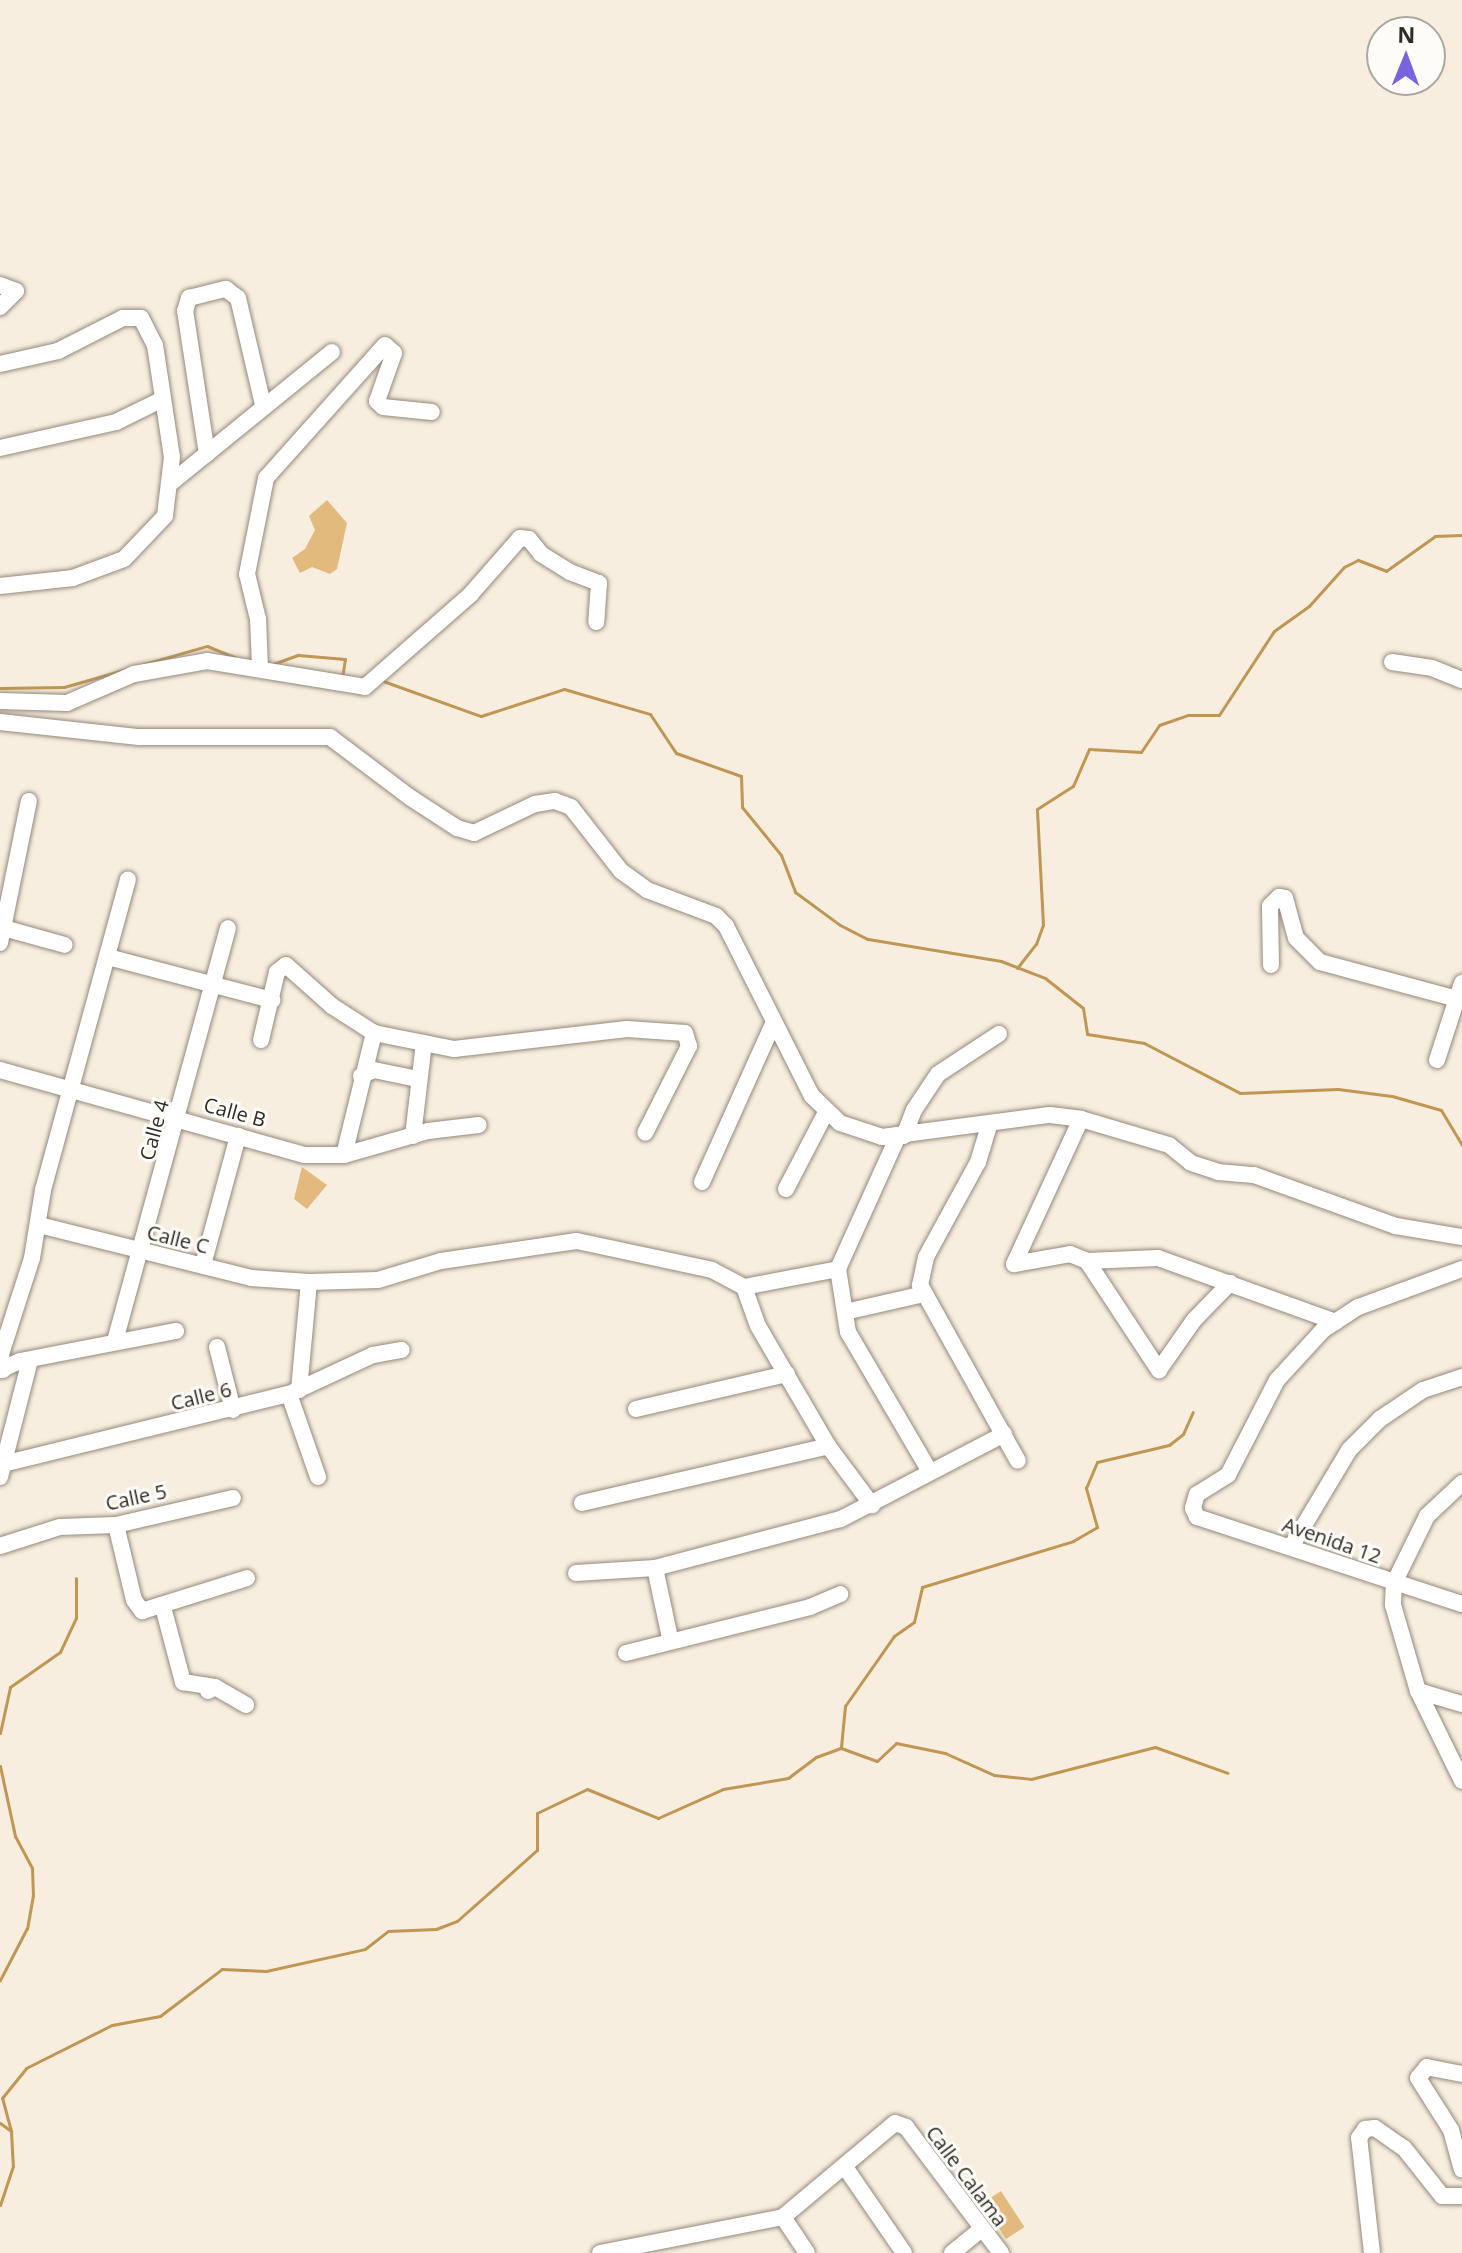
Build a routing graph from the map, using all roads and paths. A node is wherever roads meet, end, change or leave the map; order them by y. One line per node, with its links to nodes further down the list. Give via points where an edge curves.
1 (0, 285): 2 (street, via 16,291)
2 (0, 307)
3 (332, 352): 6 (street)
4 (0, 364): 5 (street, via 58,351 132,316 147,325)
5 (163, 399): 8 (street, via 102,426); 10 (street)
6 (263, 405): 9 (street); 9 (street, via 238,298 226,289 189,298 185,311)
7 (432, 412): 14 (street, via 383,407 377,401 394,353 385,345 266,478 247,574 258,619)
8 (0, 448)
9 (207, 454): 10 (street)
10 (172, 482): 11 (street, via 165,516 124,559 73,578)
11 (0, 586)
12 (596, 622): 14 (street, via 599,583 570,572 541,554 529,539 520,538 470,595 365,687)
13 (1392, 662): 15 (street, via 1432,668)
14 (260, 668): 17 (street, via 197,662 134,674)
15 (1462, 680)
16 (0, 701): 17 (street)
17 (43, 713): 18 (street); 29 (street, via 139,737 330,737 411,798 474,833 535,804 555,801 571,807 621,871 647,890 716,916 726,926)
18 (0, 722)
19 (29, 801): 22 (street)
20 (128, 879): 24 (street)
21 (228, 928): 26 (street, Calle 4)
22 (1, 933): 23 (street)
23 (65, 945)
24 (108, 957): 26 (street); 38 (street)
25 (1271, 965): 27 (street, via 1270,906 1279,897 1285,898 1296,938 1320,962)
26 (213, 984): 28 (street); 40 (street, Calle 4)
27 (1460, 991): 34 (street)
28 (272, 1000): 30 (street, via 278,969 288,965 332,1006); 32 (street)
29 (774, 1022): 39 (street, via 812,1096); 49 (street)
30 (374, 1033): 33 (street); 36 (street)
31 (999, 1034): 47 (street, via 938,1074)
32 (261, 1040)
33 (424, 1043): 37 (street); 44 (street, via 454,1049 627,1029 685,1033 689,1046)
34 (1437, 1060)
35 (0, 1070): 38 (street, Calle B)
36 (361, 1076): 37 (street, via 374,1070); 48 (street)
37 (418, 1079): 46 (street)
38 (70, 1089): 40 (street, Calle B); 51 (street)
39 (826, 1112): 47 (street, via 863,1133); 50 (street)
40 (178, 1117): 45 (street, Calle B); 53 (street, Calle 4)
41 (1081, 1119): 43 (street, via 1050,1115); 52 (street, via 1169,1145 1191,1163 1218,1172 1254,1175 1396,1226); 54 (street, via 1014,1264 1070,1254)
42 (479, 1125): 46 (street, Calle B)
43 (989, 1126): 47 (street); 61 (street, via 982,1154 926,1257)
44 (645, 1133)
45 (238, 1136): 48 (street, Calle B, via 304,1155); 55 (street)
46 (413, 1136): 48 (street, Calle B)
47 (901, 1136): 56 (street)
48 (344, 1155)
49 (702, 1182)
50 (786, 1189)
51 (39, 1225): 53 (street, Calle C); 69 (street)
52 (1462, 1237)
53 (141, 1250): 55 (street, Calle C); 65 (street, Calle 4)
54 (1087, 1261): 59 (street, via 1158,1258); 59 (street, via 1159,1370 1194,1320)
55 (203, 1265): 58 (street, Calle C, via 251,1278)
56 (838, 1269): 60 (street); 62 (street)
57 (1462, 1269): 63 (street, via 1358,1307)
58 (309, 1282): 60 (street, Calle C, via 378,1280 441,1261 577,1241 712,1270); 72 (street)
59 (1230, 1283): 63 (street)
60 (744, 1287): 70 (street, via 758,1326)
61 (924, 1294): 62 (street); 75 (street)
62 (845, 1312): 79 (street, via 848,1332)
63 (1336, 1322): 87 (street, Avenida 12, via 1277,1380 1228,1475 1197,1494 1193,1508 1197,1517)
64 (176, 1331): 65 (street)
65 (115, 1341): 68 (street)
66 (217, 1347): 74 (street)
67 (402, 1350): 72 (street, Calle 6, via 373,1355)
68 (25, 1361): 69 (street); 78 (street)
69 (1, 1362)
70 (787, 1374): 73 (street); 76 (street)
71 (1462, 1377): 87 (street, via 1423,1390 1380,1419 1349,1450)
72 (294, 1392): 74 (street, Calle 6); 80 (street)
73 (636, 1409)
74 (233, 1410): 78 (street, Calle 6)
75 (1004, 1434): 77 (street); 79 (street)
76 (828, 1446): 83 (street); 84 (street)
77 (1018, 1461)
78 (2, 1470)
79 (930, 1472): 84 (street)
80 (318, 1477)
81 (1462, 1483): 91 (street, via 1427,1516)
82 (233, 1498): 85 (street, Calle 5)
83 (582, 1503)
84 (872, 1505): 88 (street, via 721,1554)
85 (116, 1525): 86 (street, Calle 5, via 60,1527); 94 (street, via 136,1607)
86 (0, 1546)
87 (1291, 1547): 91 (street, Avenida 12)
88 (655, 1568): 89 (street); 95 (street)
89 (576, 1573)
90 (247, 1578): 94 (street)
91 (1394, 1583): 93 (street, Avenida 12); 97 (street, via 1393,1605)
92 (840, 1594): 95 (street, via 810,1607)
93 (1462, 1604)
94 (163, 1607): 99 (street, via 183,1682)
95 (670, 1638): 96 (street)
96 (626, 1653)
97 (1418, 1691): 98 (street); 100 (street)
98 (1462, 1704)
99 (246, 1705)
100 (1462, 1781)
101 (1462, 2074): 103 (street, via 1427,2067 1418,2078 1451,2130)
102 (845, 2167): 105 (street); 106 (street, Calle Calama, via 901,2123); 109 (street)
103 (1462, 2170)
104 (1462, 2196): 112 (street, via 1442,2196 1404,2148 1375,2128 1365,2129 1359,2138)
105 (783, 2217): 107 (street); 108 (street)
106 (982, 2229): 110 (street); 111 (street, Calle Calama)
107 (800, 2249)
108 (600, 2253)
109 (904, 2253)
110 (952, 2253)
111 (1001, 2253)
112 (1372, 2253)

